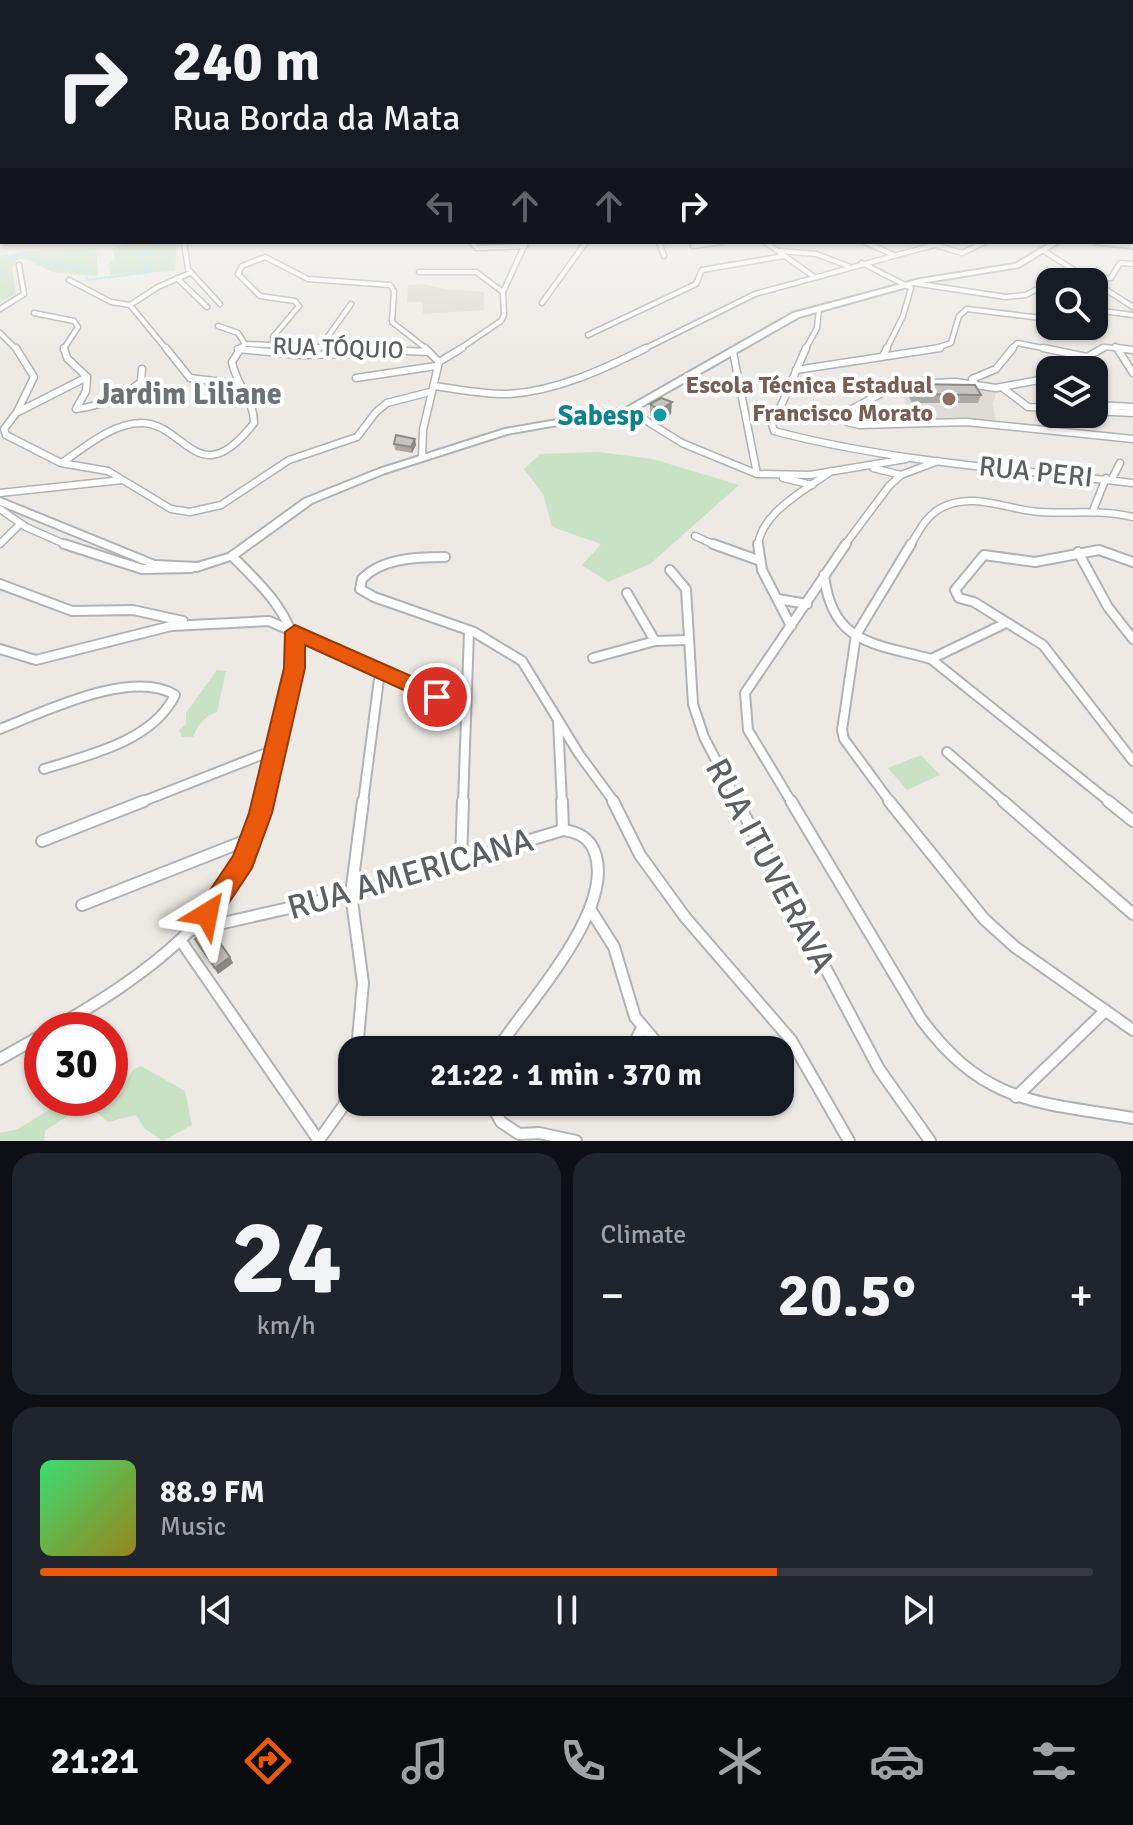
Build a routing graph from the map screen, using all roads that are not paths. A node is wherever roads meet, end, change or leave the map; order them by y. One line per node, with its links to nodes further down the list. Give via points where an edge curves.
1 (184, 254): 16 (street)
2 (521, 254): 24 (street)
3 (577, 254): 25 (street)
4 (776, 254): 39 (street, via 702,270 696,284)
5 (784, 254): 17 (street)
6 (817, 254): 13 (street)
7 (1039, 254): 21 (main road, via 1010,268)
8 (1049, 254): 14 (street)
9 (894, 255): 10 (street)
10 (862, 263): 13 (street); 21 (street)
11 (1133, 264): 19 (street, via 1120,263)
12 (19, 265): 31 (street, via 24,294)
13 (848, 266): 17 (street)
14 (1071, 268)
15 (419, 272): 24 (street, via 476,272)
16 (190, 273): 18 (street); 26 (street)
17 (813, 276): 62 (street, via 747,297 622,361 542,389 507,394)
18 (177, 278): 28 (street); 29 (street)
19 (1108, 279)
20 (69, 280): 28 (street, via 111,302)
21 (910, 284): 22 (street, via 1006,297); 32 (main road); 49 (street, via 903,316)
22 (1036, 290)
23 (1108, 291): 30 (street)
24 (503, 292): 52 (street, via 504,315 494,329)
25 (542, 303)
26 (220, 304)
27 (351, 304): 44 (street)
28 (130, 305): 59 (street, via 189,377)
29 (207, 307)
30 (1133, 307)
31 (0, 309)
32 (819, 309): 48 (main road, via 796,315); 54 (street, via 820,323)
33 (1108, 312): 35 (street)
34 (34, 313): 56 (street, via 74,321 78,329 63,354)
35 (1133, 315)
36 (1036, 317): 49 (street, via 967,309 947,346)
37 (218, 326): 40 (street, RUA TÓQUIO, via 238,333)
38 (0, 333): 67 (street, via 34,377)
39 (588, 335)
40 (245, 344): 41 (street, RUA TÓQUIO); 43 (street, RUA TÓQUIO)
41 (274, 346): 44 (street, RUA TÓQUIO); 47 (street, via 273,337 299,303 264,297 238,272 248,263 271,257 308,279 390,285 392,322)
42 (1115, 346): 45 (street); 51 (street); 55 (street)
43 (238, 349): 46 (street, via 337,356); 59 (street, RUA TÓQUIO, via 231,360)
44 (319, 349): 46 (street, RUA TÓQUIO)
45 (1133, 350)
46 (367, 351): 47 (street, RUA TÓQUIO)
47 (431, 352): 52 (street)
48 (733, 352): 65 (main road); 77 (street)
49 (883, 356): 54 (street)
50 (1082, 356): 60 (street, via 1017,343 996,369 972,379)
51 (1088, 356)
52 (437, 364): 57 (street); 62 (street)
53 (142, 369): 56 (street, via 141,382 133,388 77,409)
54 (796, 370): 70 (street, RUA PERI, via 770,428 820,443)
55 (1133, 373)
56 (87, 377): 67 (street)
57 (356, 378)
58 (1036, 381): 61 (street)
59 (238, 384): 72 (street, via 251,399 254,423 219,453 198,453 145,423 122,428)
60 (975, 384): 61 (street); 68 (street, via 893,387 845,413 847,422 966,422)
61 (1003, 387): 63 (street, via 1027,405)
62 (432, 389): 69 (street); 80 (street, via 388,403 357,437 289,460 209,509 178,512)
63 (1036, 405)
64 (1108, 409): 66 (street)
65 (629, 410): 69 (main road, via 505,432); 77 (street, via 647,425 714,459)
66 (1133, 410)
67 (17, 412): 72 (street, via 4,429 6,435)
68 (1133, 439)
69 (422, 457): 94 (main road, via 308,501)
70 (912, 458): 71 (street, RUA PERI); 74 (street)
71 (938, 461): 78 (street); 81 (street, RUA PERI)
72 (61, 463): 75 (street)
73 (1120, 463): 81 (street)
74 (867, 467): 76 (street); 78 (street)
75 (108, 471): 80 (street); 82 (street)
76 (831, 471): 79 (street); 84 (street)
77 (757, 474): 79 (street)
78 (901, 475): 100 (street)
79 (777, 476): 84 (street)
80 (124, 479): 82 (street)
81 (1109, 479): 83 (street, RUA PERI); 88 (street)
82 (93, 482): 85 (street)
83 (1133, 483)
84 (812, 485): 96 (street, via 765,522 757,537)
85 (22, 492): 86 (street); 87 (street)
86 (0, 493)
87 (2, 505): 90 (street); 98 (main road, via 153,564)
88 (1094, 508): 89 (street); 110 (street, via 1035,512 971,501 934,511)
89 (1133, 517)
90 (19, 525): 92 (street); 98 (street, via 139,569)
91 (695, 536): 96 (street)
92 (0, 544)
93 (1078, 552): 97 (street, via 1099,550); 106 (street, via 1035,562 984,555 956,587 959,598); 111 (street, via 1108,607)
94 (232, 556): 98 (main road); 108 (street)
95 (445, 557): 109 (street, via 384,564 363,575 360,589)
96 (758, 560): 103 (street)
97 (1133, 562)
98 (191, 568)
99 (670, 570): 112 (street, RUA ITUVERAVA, via 686,589)
100 (824, 573): 104 (street); 110 (street, via 834,616)
101 (0, 584): 105 (street, via 72,611 133,610)
102 (627, 593): 113 (street)
103 (778, 599): 104 (street); 107 (street)
104 (807, 604): 107 (street)
105 (195, 623): 108 (street, via 269,621); 114 (street, via 42,659 23,659)
106 (1006, 623): 116 (street); 123 (street, via 1054,655)
107 (791, 626): 146 (street, via 745,693 753,742 931,1035 964,1071)
108 (295, 632): 117 (street); 121 (street, via 294,668)
109 (469, 632): 118 (street); 119 (street, via 518,657)
110 (856, 635): 116 (street); 137 (street, via 842,730 849,747 984,919)
111 (1133, 639)
112 (687, 640): 113 (street); 153 (street, RUA ITUVERAVA, via 693,704 704,737 879,1069)
113 (655, 641): 115 (street)
114 (0, 649)
115 (593, 658)
116 (931, 659): 125 (street)
117 (380, 671): 118 (street); 130 (street)
118 (466, 709): 129 (street)
119 (558, 719): 126 (street); 152 (street, via 619,809 640,855 805,1061)
120 (0, 729): 124 (street, via 140,685 165,686 175,695 169,710 138,732)
121 (274, 750): 127 (street); 128 (street)
122 (947, 752): 133 (street)
123 (1133, 761)
124 (44, 769)
125 (1133, 821)
126 (563, 830): 129 (street, RUA AMERICANA); 132 (street, via 582,834 597,852 602,878)
127 (252, 838): 131 (street); 134 (street, via 229,884)
128 (42, 841)
129 (461, 860): 130 (street, RUA AMERICANA)
130 (351, 894): 134 (street, RUA AMERICANA); 140 (street, via 363,983)
131 (82, 905)
132 (590, 909): 138 (street, via 614,947 627,998); 141 (street)
133 (1133, 914)
134 (192, 930): 135 (street)
135 (181, 941): 136 (street); 150 (street)
136 (79, 1012)
137 (1104, 1012): 139 (street); 146 (street)
138 (642, 1028): 142 (street); 143 (street)
139 (1133, 1030)
140 (358, 1036)
141 (507, 1036)
142 (638, 1036)
143 (650, 1036)
144 (24, 1045): 145 (street)
145 (0, 1059)
146 (1016, 1097): 149 (street)
147 (338, 1114): 150 (street)
148 (498, 1116): 151 (street, via 519,1134)
149 (1133, 1118)
150 (319, 1141)
151 (576, 1141)
152 (849, 1141)
153 (930, 1141)

